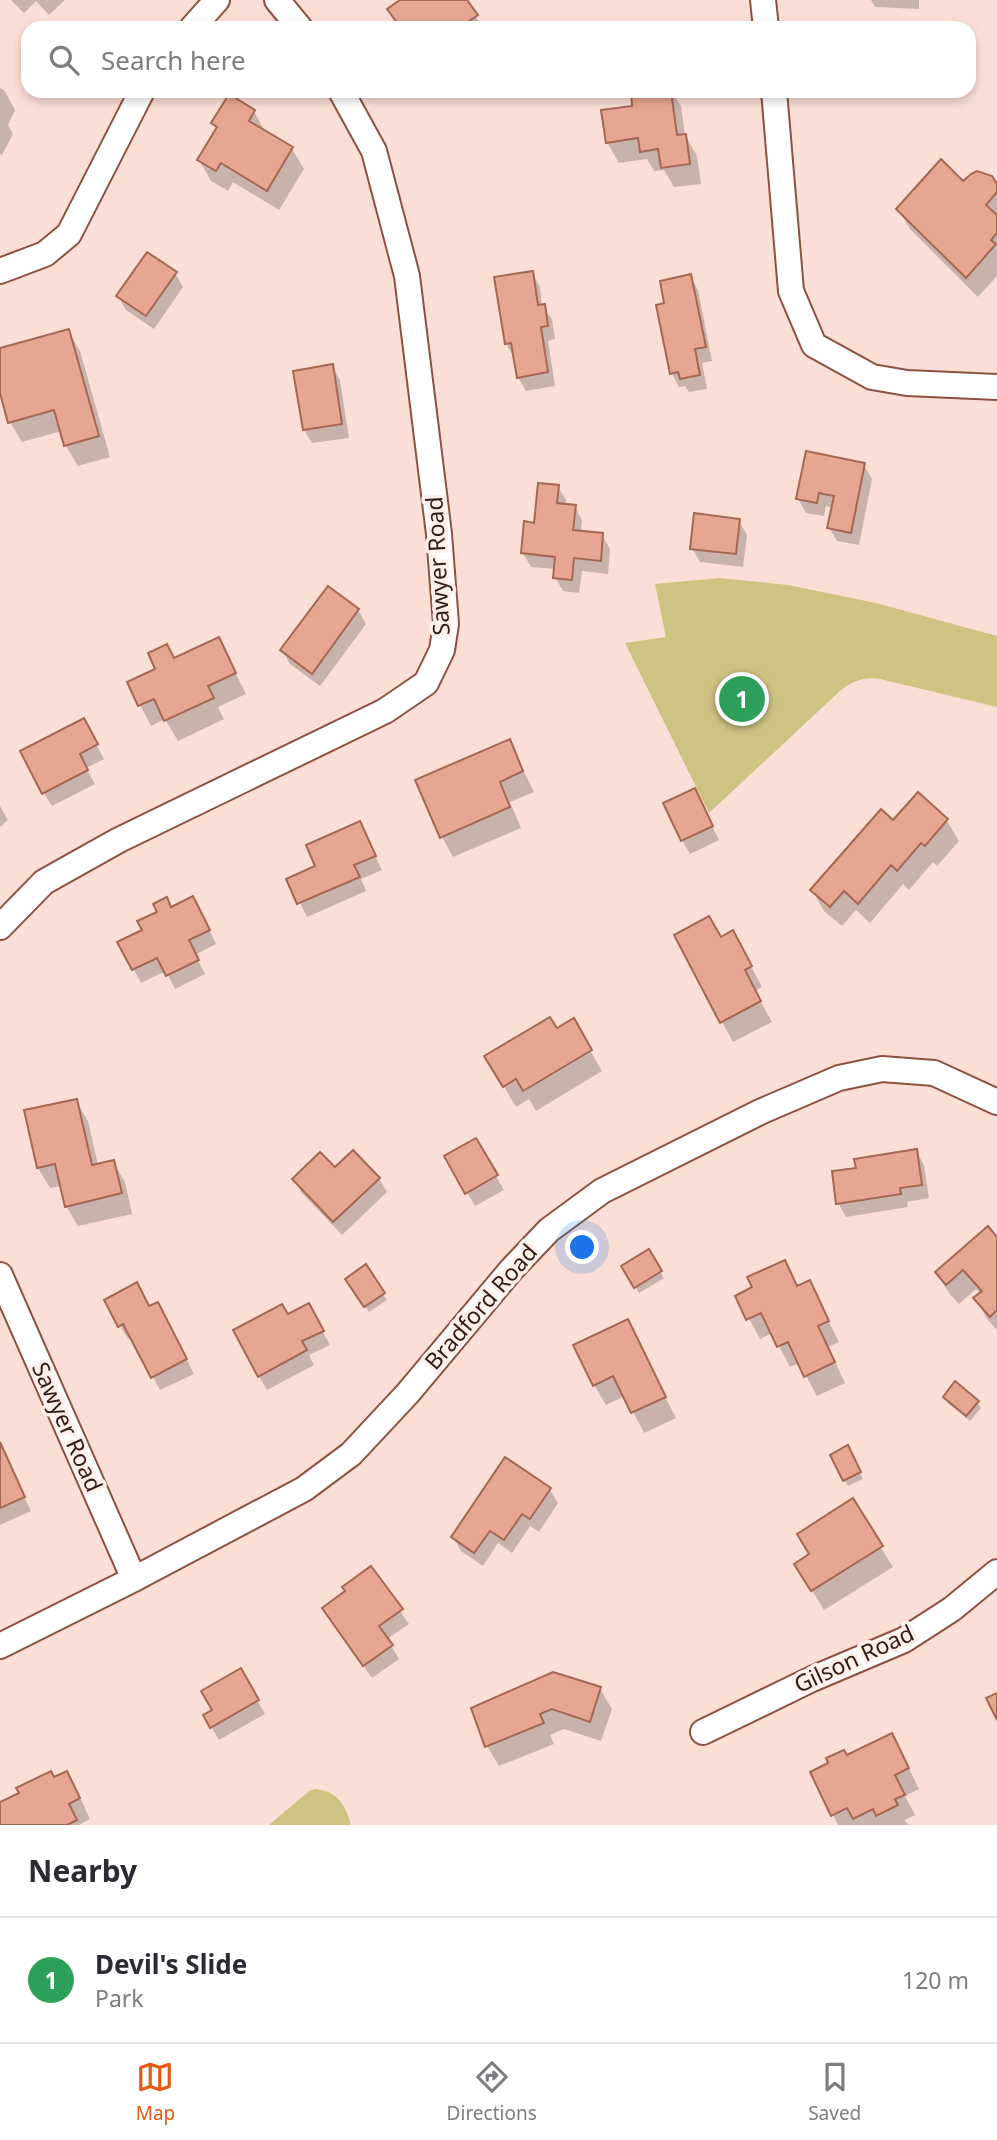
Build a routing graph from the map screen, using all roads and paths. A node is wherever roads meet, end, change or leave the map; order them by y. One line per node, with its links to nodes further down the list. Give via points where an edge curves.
1 (217, 0): 4 (street)
2 (277, 0): 5 (street)
3 (763, 0): 6 (street)
4 (198, 21)
5 (294, 21)
6 (765, 21)
7 (138, 98): 10 (street, via 69,234 45,254)
8 (345, 98): 12 (street, Sawyer Road, via 374,151 407,276 439,534 446,624 442,650 426,683 385,711 119,840 44,882)
9 (776, 98): 11 (street, via 791,291 814,345 872,377)
10 (0, 271)
11 (997, 387)
12 (0, 927)
13 (997, 1101): 16 (street, Bradford Road, via 934,1073 882,1069 839,1078 602,1191 548,1230 351,1454 304,1489)
14 (0, 1275): 16 (street, Sawyer Road)
15 (997, 1572): 18 (street, Gilson Road, via 953,1609 904,1640)
16 (134, 1579): 17 (street, Bradford Road)
17 (0, 1646)
18 (703, 1732)

